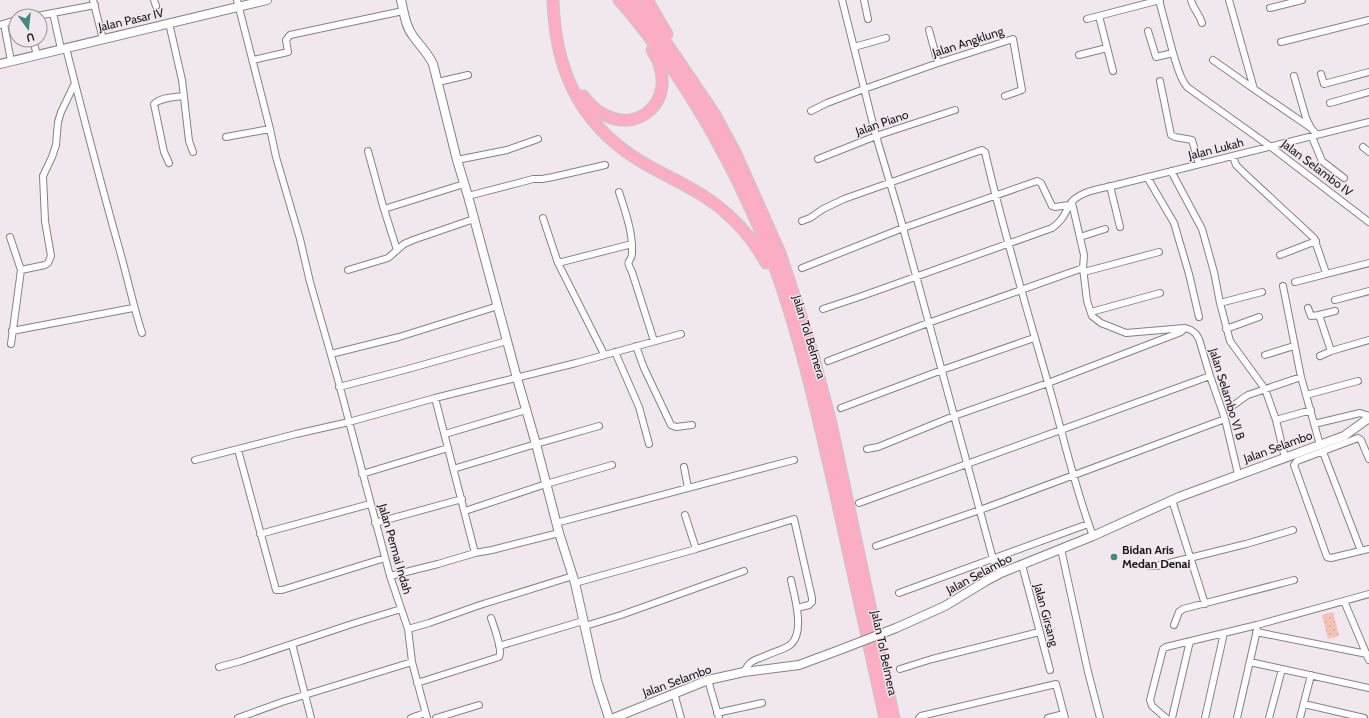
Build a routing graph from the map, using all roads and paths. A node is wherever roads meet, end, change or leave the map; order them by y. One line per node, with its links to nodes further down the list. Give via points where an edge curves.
1 (268, 0): 14 (street, Jalan Pasar IV)
2 (401, 0): 16 (street)
3 (553, 0): 121 (highway, via 562,64 572,88 590,116 611,139 634,157 708,198 738,223 759,249)
4 (558, 0): 12 (highway, via 563,47 575,81 589,104 598,112 624,121 644,115 657,103 663,81 656,56)
5 (647, 0): 56 (highway)
6 (842, 0): 31 (street)
7 (864, 0): 20 (street)
8 (1160, 0): 19 (street); 35 (street, Jalan Selambo IV)
9 (1191, 0): 23 (street, via 1193,7 1200,14)
10 (1229, 0): 52 (street)
11 (1302, 0): 15 (street)
12 (624, 1): 56 (highway, Jalan Tol Belmera, via 667,44); 121 (highway, Jalan Tol Belmera, via 672,69 724,156 771,257)
13 (94, 2): 17 (street); 29 (street)
14 (237, 4): 24 (street, Jalan Pasar IV); 38 (street, Jalan Permai Indah)
15 (1270, 8)
16 (403, 11): 38 (street, via 290,35 286,40 288,52); 49 (street, via 412,36 430,56)
17 (53, 13): 18 (street); 33 (street)
18 (48, 14)
19 (1099, 16): 21 (street); 34 (street)
20 (868, 19)
21 (1087, 19)
22 (1369, 20): 30 (street)
23 (1202, 23)
24 (169, 24): 29 (street, Jalan Pasar IV); 54 (street)
25 (2, 25): 40 (street)
26 (929, 30): 41 (street)
27 (1148, 32): 35 (street, via 1156,57)
28 (886, 38): 31 (street)
29 (103, 39): 33 (street, Jalan Pasar IV)
30 (1281, 42)
31 (854, 47): 51 (street)
32 (35, 48): 36 (street)
33 (63, 48): 36 (street, Jalan Pasar IV); 50 (street)
34 (1107, 48): 37 (street); 43 (street)
35 (1174, 53): 67 (street, Jalan Selambo IV, via 1180,77 1187,86)
36 (37, 55): 40 (street, Jalan Pasar IV)
37 (1079, 55)
38 (252, 60): 62 (street, Jalan Permai Indah)
39 (1213, 60): 52 (street)
40 (11, 61): 42 (street, Jalan Pasar IV)
41 (938, 63): 51 (street, Jalan Angklung); 55 (street, Jalan Angklung, via 1013,39 1022,90)
42 (0, 64)
43 (1113, 71)
44 (1369, 72): 45 (street, via 1324,84)
45 (1321, 74)
46 (468, 75): 49 (street)
47 (1294, 76): 61 (street)
48 (1160, 81): 76 (street, via 1171,135 1192,140)
49 (438, 82): 74 (street)
50 (75, 83): 107 (street, via 61,112 56,145 43,176 50,260 45,265); 122 (street)
51 (864, 89): 59 (street, Jalan Angklung); 63 (street)
52 (1254, 89): 61 (street)
53 (1369, 92): 57 (street)
54 (184, 96): 70 (street, via 189,141); 75 (street, via 164,99 154,104 164,152)
55 (1005, 96)
56 (704, 98): 270 (highway, Jalan Tol Belmera, via 732,146 758,202 780,253 802,319 830,422)
57 (1330, 103)
58 (955, 110): 63 (street, Jalan Piano)
59 (811, 111)
60 (1369, 122): 64 (street, Jalan Lukah)
61 (1311, 128): 64 (street)
62 (270, 129): 65 (street); 145 (street, Jalan Permai Indah)
63 (876, 136): 73 (street, Jalan Piano); 81 (street)
64 (1314, 136): 67 (street, Jalan Lukah); 80 (street, via 1322,161)
65 (226, 137)
66 (538, 139): 74 (street, via 507,150)
67 (1271, 147): 72 (street, Jalan Lukah); 92 (street, Jalan Selambo IV)
68 (1363, 147): 71 (street)
69 (368, 151): 88 (street)
70 (193, 152)
71 (1369, 152)
72 (1234, 156): 76 (street, Jalan Lukah); 98 (street, via 1236,165 1244,174)
73 (818, 159)
74 (457, 160): 82 (street)
75 (169, 163)
76 (1199, 164): 78 (street, Jalan Lukah)
77 (605, 165): 86 (street)
78 (1171, 171): 79 (street, Jalan Lukah); 119 (street, via 1202,229)
79 (1148, 177): 83 (street, Jalan Lukah); 128 (street, via 1174,223)
80 (1344, 178)
81 (890, 182): 85 (street, via 982,150 985,152); 91 (street, via 836,202); 94 (street)
82 (464, 184): 86 (street); 88 (street)
83 (1110, 186): 87 (street, Jalan Lukah, via 1079,196); 93 (street)
84 (619, 192): 100 (street)
85 (995, 195): 87 (street, via 1039,181 1052,206); 94 (street); 99 (street)
86 (468, 196): 90 (street)
87 (1070, 204): 97 (street); 99 (street, via 1065,215 1052,228)
88 (384, 209): 101 (street)
89 (543, 218): 104 (street)
90 (474, 219): 101 (street, via 413,240); 120 (street)
91 (802, 221)
92 (1369, 222)
93 (1120, 227)
94 (903, 228): 106 (street); 111 (street)
95 (1105, 229): 97 (street)
96 (10, 237): 107 (street)
97 (1080, 237): 109 (street, via 1084,255)
98 (1316, 241): 103 (street); 110 (street)
99 (1009, 243): 111 (street); 114 (street)
100 (632, 244): 104 (street); 139 (street, via 632,255 628,265)
101 (397, 250): 108 (street, via 388,258)
102 (1159, 252): 109 (street)
103 (1280, 255)
104 (558, 263): 146 (street)
105 (1369, 263): 110 (street)
106 (802, 268)
107 (21, 270): 133 (street)
108 (348, 270)
109 (1083, 270): 114 (street); 126 (street, via 1087,302)
110 (1326, 273): 112 (street)
111 (916, 276): 123 (street); 130 (street)
112 (1295, 282)
113 (1283, 286): 142 (street)
114 (1022, 290): 130 (street); 136 (street)
115 (1369, 291): 118 (street)
116 (1262, 292): 119 (street)
117 (1160, 293): 126 (street)
118 (1335, 300)
119 (1220, 303): 132 (street)
120 (498, 306): 138 (street); 145 (street)
121 (787, 307): 269 (highway, Jalan Tol Belmera, via 819,419)
122 (133, 308): 133 (street); 134 (street)
123 (823, 308)
124 (1308, 308): 127 (street, via 1311,316)
125 (1335, 310): 127 (street)
126 (1091, 312): 131 (street, via 1101,323 1126,333)
127 (1319, 315): 143 (street)
128 (1199, 317)
129 (1260, 317): 132 (street)
130 (928, 323): 149 (street); 150 (street)
131 (1185, 328): 151 (street, Jalan Selambo VI B, via 1196,334); 155 (street, via 1181,332)
132 (1226, 329): 157 (street, via 1230,341)
133 (12, 331): 140 (street)
134 (142, 333)
135 (681, 334): 139 (street)
136 (1034, 338): 150 (street); 155 (street)
137 (1369, 340): 143 (street)
138 (507, 341): 153 (street); 156 (street)
139 (654, 341): 141 (street)
140 (11, 344)
141 (636, 346): 144 (street); 170 (street, via 671,425)
142 (1294, 346): 147 (street); 152 (street)
143 (1331, 351): 148 (street)
144 (615, 352): 146 (street); 175 (street, via 638,407)
145 (331, 354): 156 (street, Jalan Permai Indah)
146 (604, 354): 153 (street)
147 (1264, 355)
148 (1320, 356)
149 (828, 361)
150 (942, 370): 161 (street); 164 (street)
151 (1210, 376): 166 (street, Jalan Selambo VI B); 172 (street)
152 (1301, 377): 157 (street); 158 (street)
153 (517, 378): 159 (street); 162 (street)
154 (1358, 381): 158 (street)
155 (1048, 383): 164 (street); 172 (street)
156 (340, 386): 168 (street, Jalan Permai Indah)
157 (1265, 389): 160 (street, via 1242,398); 167 (street)
158 (1306, 395): 163 (street)
159 (434, 398): 168 (street); 173 (street)
160 (1232, 406)
161 (841, 408)
162 (526, 410): 173 (street); 174 (street)
163 (1311, 410): 167 (street); 169 (street)
164 (954, 416): 178 (street, via 878,447); 184 (street)
165 (1369, 417): 169 (street, via 1360,413); 176 (street, Jalan Selambo, via 1344,436)
166 (1225, 420): 189 (street, Jalan Selambo VI B); 190 (street)
167 (1276, 420): 180 (street)
168 (349, 422): 179 (street); 188 (street, Jalan Permai Indah)
169 (1314, 424): 176 (street, via 1318,436 1327,439)
170 (692, 425)
171 (600, 426): 174 (street)
172 (1061, 431): 184 (street); 190 (street)
173 (445, 434): 177 (street)
174 (536, 444): 187 (street); 191 (street)
175 (649, 444)
176 (1324, 446): 180 (street, Jalan Selambo); 181 (street, via 1358,438); 211 (street); 211 (street, via 1294,465 1326,555 1331,558)
177 (448, 448): 187 (street); 188 (street)
178 (867, 449)
179 (238, 450): 182 (street); 205 (street)
180 (1285, 458): 189 (street, Jalan Selambo)
181 (1369, 459)
182 (195, 460)
183 (794, 460): 192 (street)
184 (967, 463): 195 (street); 198 (street)
185 (612, 465): 191 (street)
186 (684, 467): 192 (street)
187 (453, 469): 193 (street)
188 (362, 474): 196 (street, Jalan Permai Indah)
189 (1238, 474): 194 (street, Jalan Selambo)
190 (1074, 476): 198 (street); 202 (street)
191 (546, 484): 197 (street); 200 (street)
192 (688, 488): 200 (street)
193 (462, 499): 197 (street); 201 (street)
194 (1172, 500): 206 (street, Jalan Selambo); 215 (street)
195 (859, 503)
196 (370, 504): 201 (street, Jalan Permai Indah); 205 (street)
197 (465, 510): 212 (street)
198 (980, 510): 207 (street); 214 (street)
199 (685, 515): 208 (street)
200 (556, 522): 204 (street)
201 (375, 523): 213 (street, Jalan Permai Indah)
202 (1088, 524): 206 (street); 214 (street)
203 (1293, 530): 215 (street)
204 (559, 533): 212 (street); 221 (street)
205 (260, 534): 213 (street, via 278,591)
206 (1093, 536): 209 (street, Jalan Selambo)
207 (876, 546)
208 (696, 549): 221 (street); 228 (street, via 794,518 812,598 809,605)
209 (1061, 549): 216 (street, Jalan Selambo); 273 (street)
210 (1369, 549): 211 (street)
211 (1361, 551)
212 (475, 553): 220 (street)
213 (385, 558): 220 (street, Jalan Permai Indah)
214 (993, 558): 219 (street); 224 (street)
215 (1191, 558): 217 (street); 227 (street)
216 (1022, 565): 219 (street, Jalan Selambo); 235 (street, Jalan Girsang)
217 (1150, 566)
218 (744, 571): 231 (street, via 621,615)
219 (1002, 573): 248 (street, Jalan Selambo, bridge, via 945,606 842,649 799,665)
220 (390, 576): 229 (street, Jalan Permai Indah)
221 (574, 579): 231 (street); 234 (street, via 480,605)
222 (791, 580): 228 (street)
223 (1294, 580): 227 (street)
224 (899, 593)
225 (1369, 594): 226 (street)
226 (1344, 601): 233 (street); 241 (street)
227 (1205, 604): 232 (street, via 1180,610)
228 (797, 608): 248 (street, via 796,639 790,645 750,662)
229 (401, 609): 234 (street, Jalan Permai Indah); 239 (street)
230 (491, 618): 240 (street)
231 (584, 623): 240 (street); 266 (street, via 597,681)
232 (1174, 624)
233 (1258, 625): 236 (street); 237 (street)
234 (408, 629): 242 (street, Jalan Permai Indah)
235 (1039, 632): 245 (street); 247 (street, Jalan Girsang)
236 (1256, 632): 241 (street); 243 (street)
237 (1224, 633): 238 (street); 276 (street)
238 (1190, 641): 274 (street, via 1164,649 1150,700 1152,706); 275 (street)
239 (292, 644): 244 (street); 254 (street)
240 (499, 646): 251 (street, via 500,654 495,659)
241 (1368, 657)
242 (412, 662): 251 (street, Jalan Permai Indah); 254 (street)
243 (1250, 662): 246 (street); 277 (street)
244 (219, 667)
245 (900, 669)
246 (1282, 669): 249 (street); 278 (street)
247 (1050, 670)
248 (744, 672): 250 (street, Jalan Selambo)
249 (1312, 675): 252 (street); 256 (street)
250 (708, 680): 253 (street, Jalan Selambo); 260 (street)
251 (417, 683): 258 (street, Jalan Permai Indah)
252 (1369, 688)
253 (674, 693): 267 (street, Jalan Selambo); 268 (street)
254 (304, 696): 259 (street); 263 (street)
255 (762, 703): 260 (street)
256 (1304, 704): 279 (street); 280 (street)
257 (479, 705): 265 (street)
258 (426, 715): 264 (street)
259 (247, 716): 262 (street)
260 (718, 716)
261 (1065, 716): 271 (street, via 1056,684); 272 (street)
262 (238, 718)
263 (310, 718)
264 (411, 718)
265 (436, 718)
266 (609, 718)
267 (614, 718)
268 (682, 718)
269 (884, 718)
270 (894, 718)
271 (919, 718)
272 (1048, 718)
273 (1100, 718)
274 (1166, 718)
275 (1172, 718)
276 (1205, 718)
277 (1237, 718)
278 (1269, 718)
279 (1300, 718)
280 (1364, 718)

